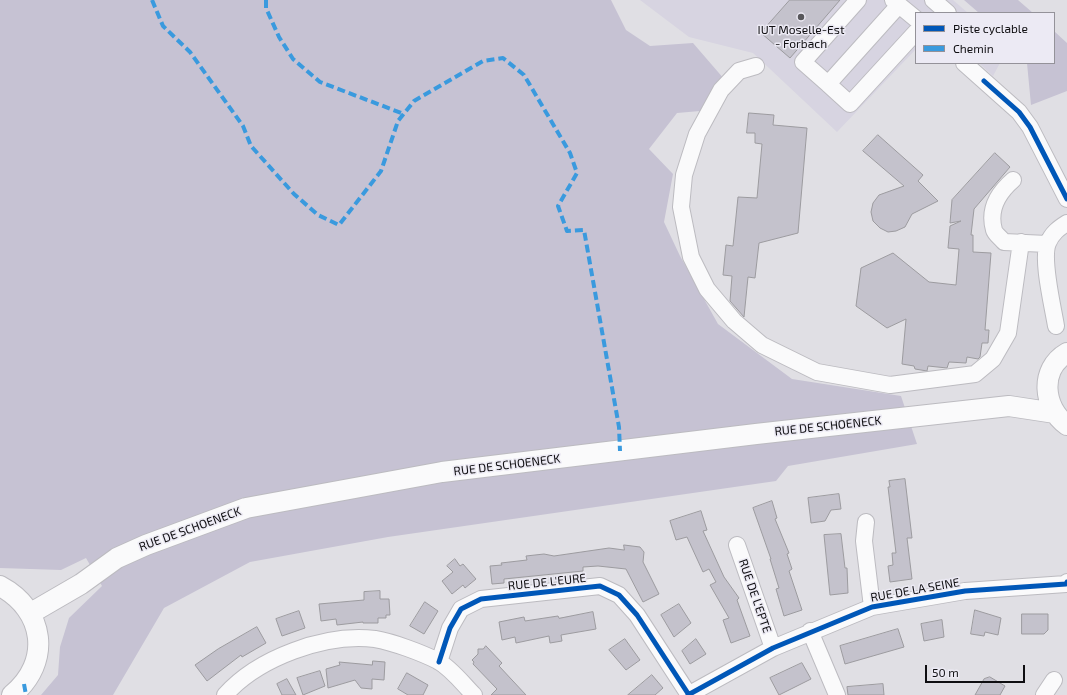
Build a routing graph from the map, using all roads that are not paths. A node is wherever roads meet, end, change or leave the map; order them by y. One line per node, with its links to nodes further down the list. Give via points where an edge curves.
1 (858, 0): 7 (street, via 803,62)
2 (896, 2): 3 (street); 7 (street)
3 (915, 18)
4 (915, 33): 7 (street, via 850,104)
5 (965, 64): 9 (street, via 1019,112)
6 (756, 66): 11 (street, via 739,71 721,90 697,134 684,175 681,207 691,257 707,289 734,321 762,345 817,372 890,385 975,374 993,359 1008,333)
7 (828, 84)
8 (1013, 180): 11 (street, via 1002,189 992,207 994,230 1004,242)
9 (1067, 199)
10 (1067, 223): 12 (street, via 1056,230)
11 (1021, 242): 12 (street)
12 (1047, 244): 13 (street, via 1046,261)
13 (1056, 326)
14 (1067, 353): 15 (main road, via 1052,369)
15 (1048, 381): 16 (main road, RUE DE SCHOENECK, via 1033,394); 17 (main road, via 1048,399)
16 (1008, 406): 17 (main road, RUE DE SCHOENECK); 23 (main road, RUE DE SCHOENECK, via 442,472 246,508 118,558 81,584)
17 (1061, 419)
18 (866, 522): 22 (street, via 864,541)
19 (737, 545): 25 (street, RUE DE L'EPTE)
20 (1067, 582): 22 (street, RUE DE LA SEINE, via 965,591)
21 (0, 586): 23 (main road, via 23,602)
22 (872, 607): 24 (street, RUE DE LA SEINE)
23 (31, 613): 28 (main road, via 37,630 39,649 34,668 24,684)
24 (810, 631): 25 (street, RUE DE LA SEINE); 32 (street)
25 (773, 648): 31 (street, RUE DE LA SEINE)
26 (439, 662): 29 (street, via 375,639 341,640 301,648 263,664); 30 (street); 31 (street, RUE DE L'EURE, via 450,628 461,609 481,599 600,586 619,595 638,615)
27 (1054, 680): 33 (street)
28 (12, 695)
29 (225, 695)
30 (474, 695)
31 (689, 695)
32 (837, 695)
33 (1044, 695)

